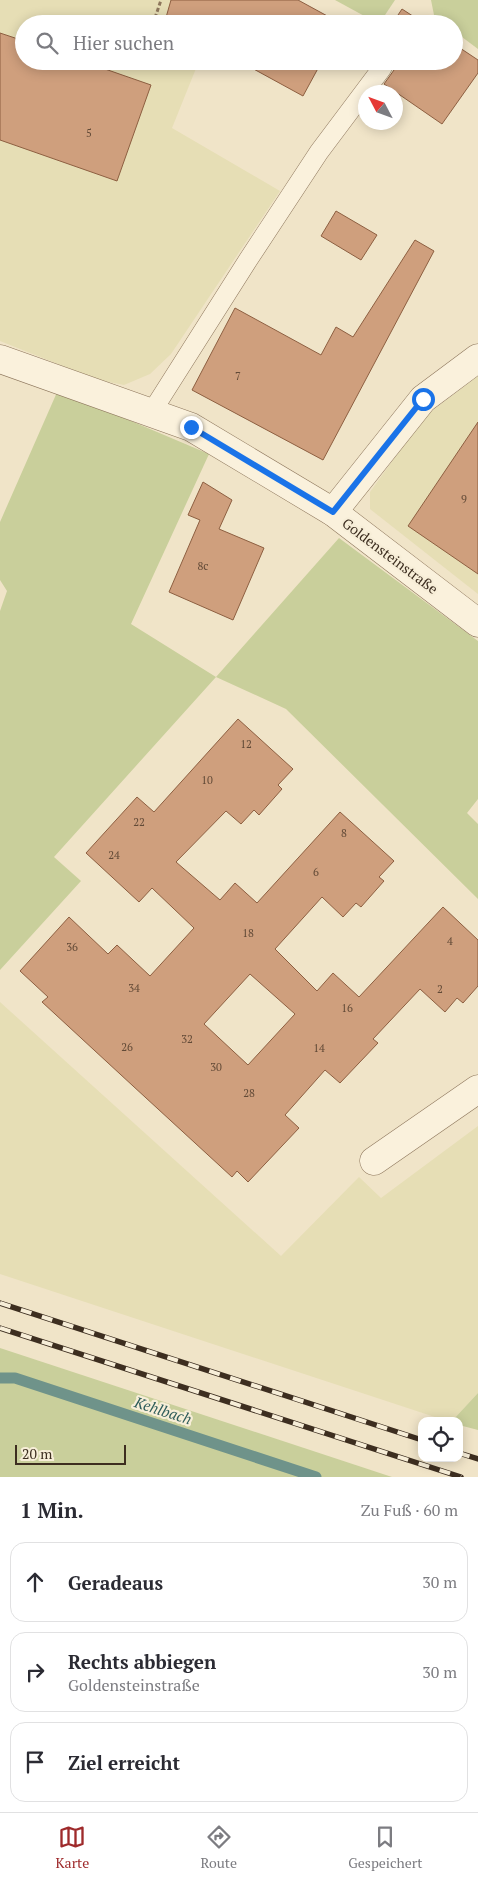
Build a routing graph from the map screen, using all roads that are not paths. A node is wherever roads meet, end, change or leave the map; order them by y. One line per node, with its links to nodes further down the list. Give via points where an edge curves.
1 (380, 70): 4 (lane, via 319,152)
2 (478, 358): 5 (street, via 423,399)
3 (0, 359): 4 (street, Goldensteinstraße)
4 (151, 413): 5 (street, Goldensteinstraße, via 191,427)
5 (333, 512): 6 (street, Goldensteinstraße)
6 (478, 623)
7 (478, 1089): 8 (street)
8 (374, 1161)

